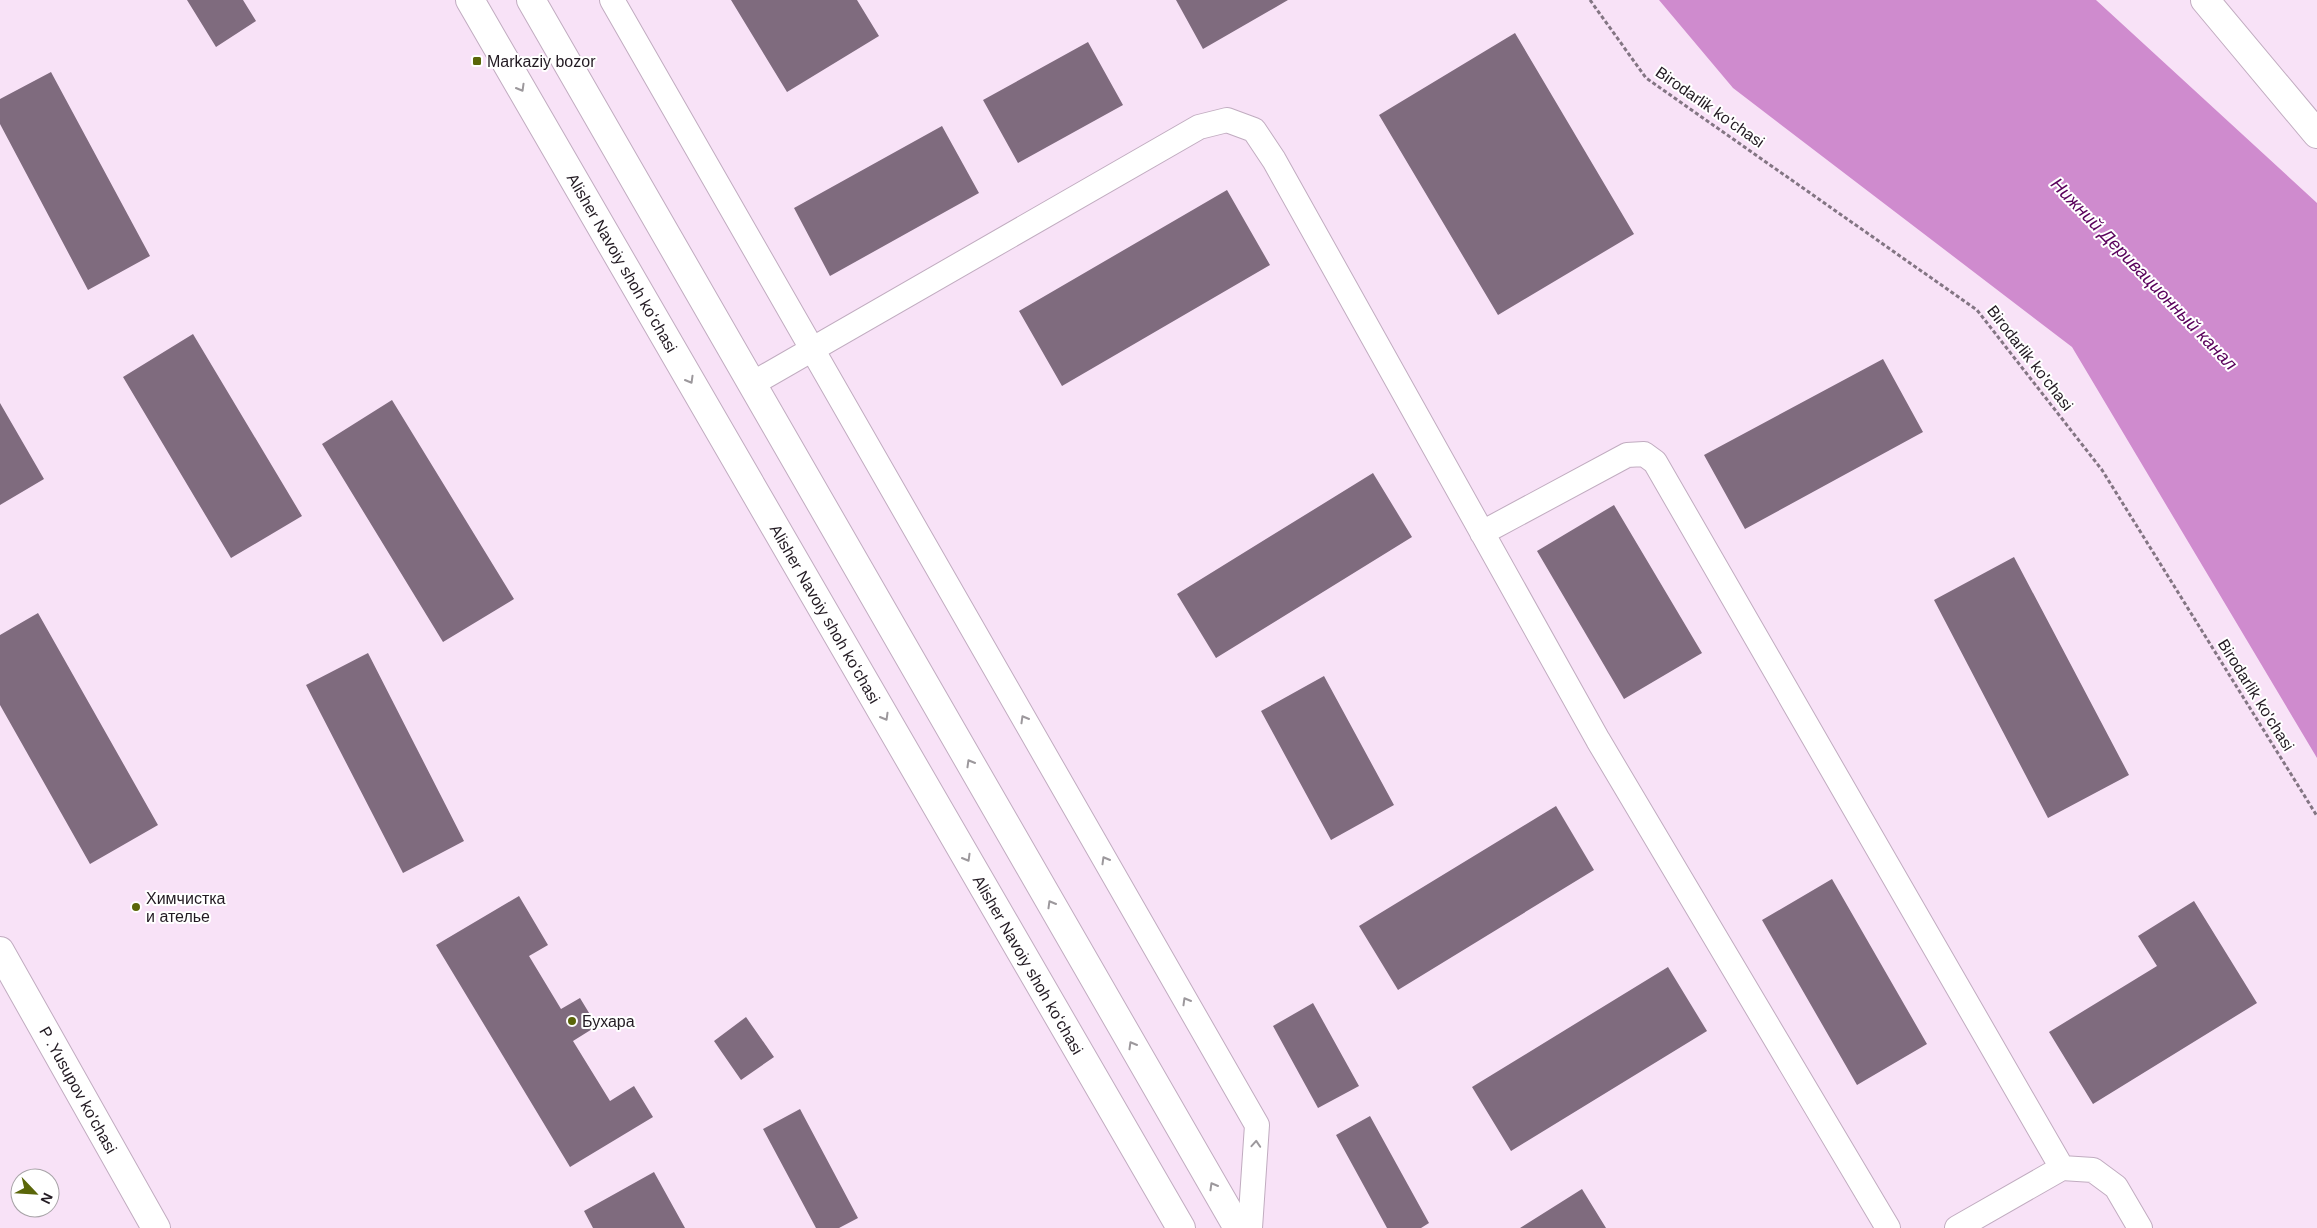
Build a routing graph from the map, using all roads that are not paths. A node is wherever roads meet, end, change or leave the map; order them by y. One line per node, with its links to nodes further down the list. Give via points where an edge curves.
1 (470, 0): 12 (main road, Alisher Navoiy shoh koʻchasi, one-way to 12)
2 (531, 0): 7 (main road)
3 (612, 0): 6 (lane)
4 (2205, 0): 5 (main road)
5 (2317, 134)
6 (813, 350): 7 (lane); 8 (lane, via 1199,127 1227,120 1254,130 1274,160); 14 (lane, one-way to 6, via 1257,1125)
7 (752, 384): 13 (main road, one-way to 7)
8 (1482, 533): 10 (lane, via 1627,455 1644,454 1655,462); 15 (lane, via 1598,740)
9 (0, 951): 11 (main road, P .Yusupov ko'chasi)
10 (2062, 1168): 16 (lane); 17 (lane, via 2093,1170 2116,1187)
11 (156, 1228)
12 (1181, 1228)
13 (1238, 1228)
14 (1250, 1228)
15 (1888, 1228)
16 (1957, 1228)
17 (2140, 1228)

